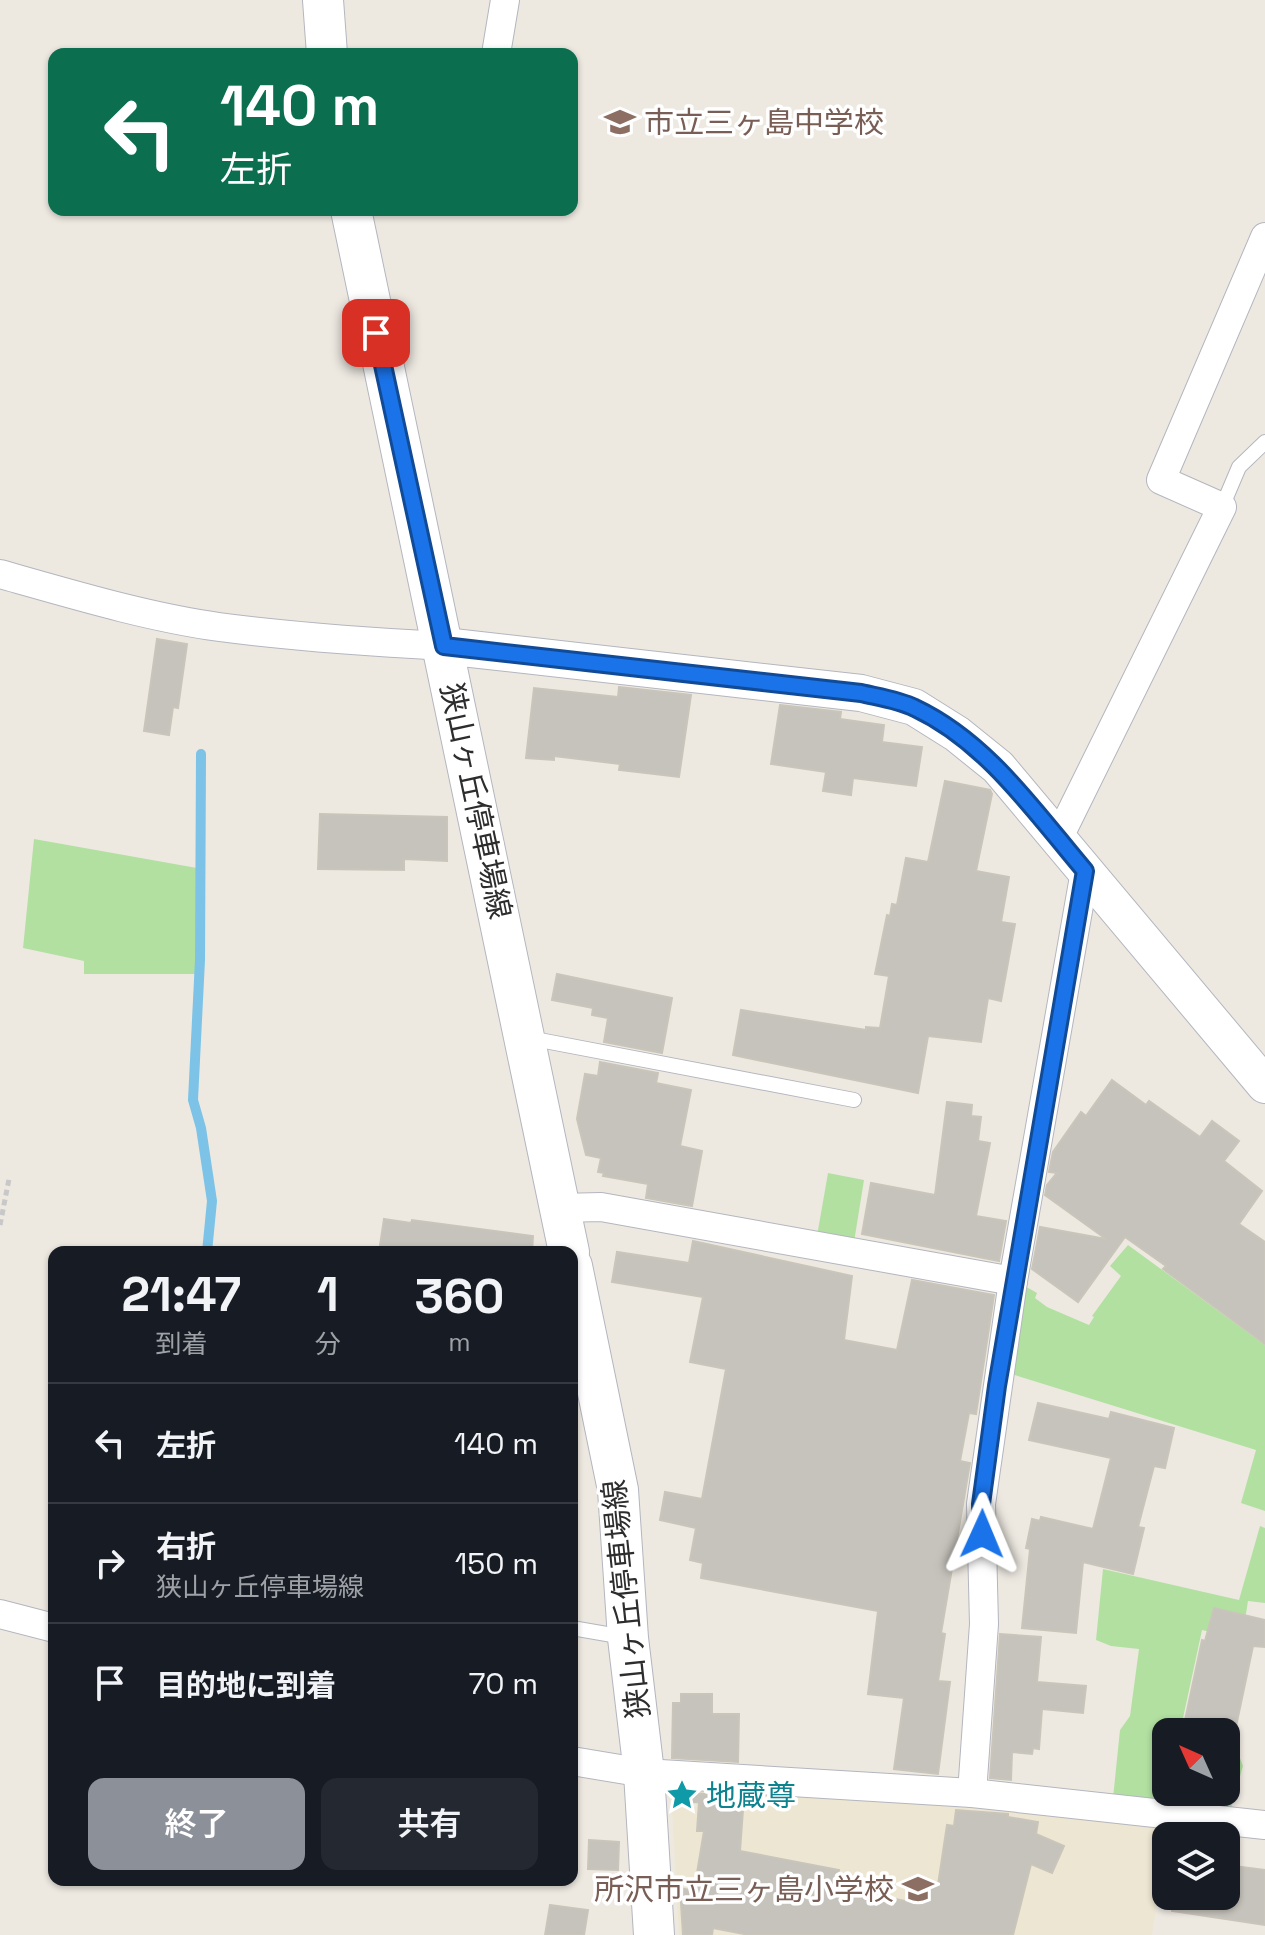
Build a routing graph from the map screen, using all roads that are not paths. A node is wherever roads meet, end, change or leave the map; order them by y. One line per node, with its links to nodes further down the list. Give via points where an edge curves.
1 (323, 0): 3 (main road)
2 (505, 0): 4 (street)
3 (327, 48)
4 (497, 48)
5 (352, 216): 10 (main road, 狭山ヶ丘停車場線)
6 (1265, 237): 8 (street, via 1161,480)
7 (1265, 442): 8 (lane, via 1239,467)
8 (1222, 507): 11 (street)
9 (0, 574): 10 (street, via 217,626)
10 (444, 646): 11 (street, via 861,693 914,707 998,767); 13 (main road, 狭山ヶ丘停車場線)
11 (1058, 839): 12 (street)
12 (1085, 871): 14 (street); 18 (street)
13 (525, 1037): 15 (lane); 16 (main road, 狭山ヶ丘停車場線)
14 (1265, 1085)
15 (854, 1100)
16 (560, 1208): 17 (main road, 狭山ヶ丘停車場線); 18 (street, via 601,1207)
17 (568, 1246)
18 (1013, 1281): 26 (street, via 981,1504 984,1624)
19 (578, 1304): 23 (main road, 狭山ヶ丘停車場線, via 591,1386 618,1490)
20 (0, 1614): 21 (street)
21 (48, 1626)
22 (578, 1629): 23 (lane)
23 (628, 1638): 25 (main road, 狭山ヶ丘停車場線)
24 (578, 1762): 25 (street)
25 (644, 1773): 26 (street); 28 (main road, 狭山ヶ丘停車場線)
26 (972, 1793): 27 (street)
27 (1265, 1825)
28 (654, 1935)

